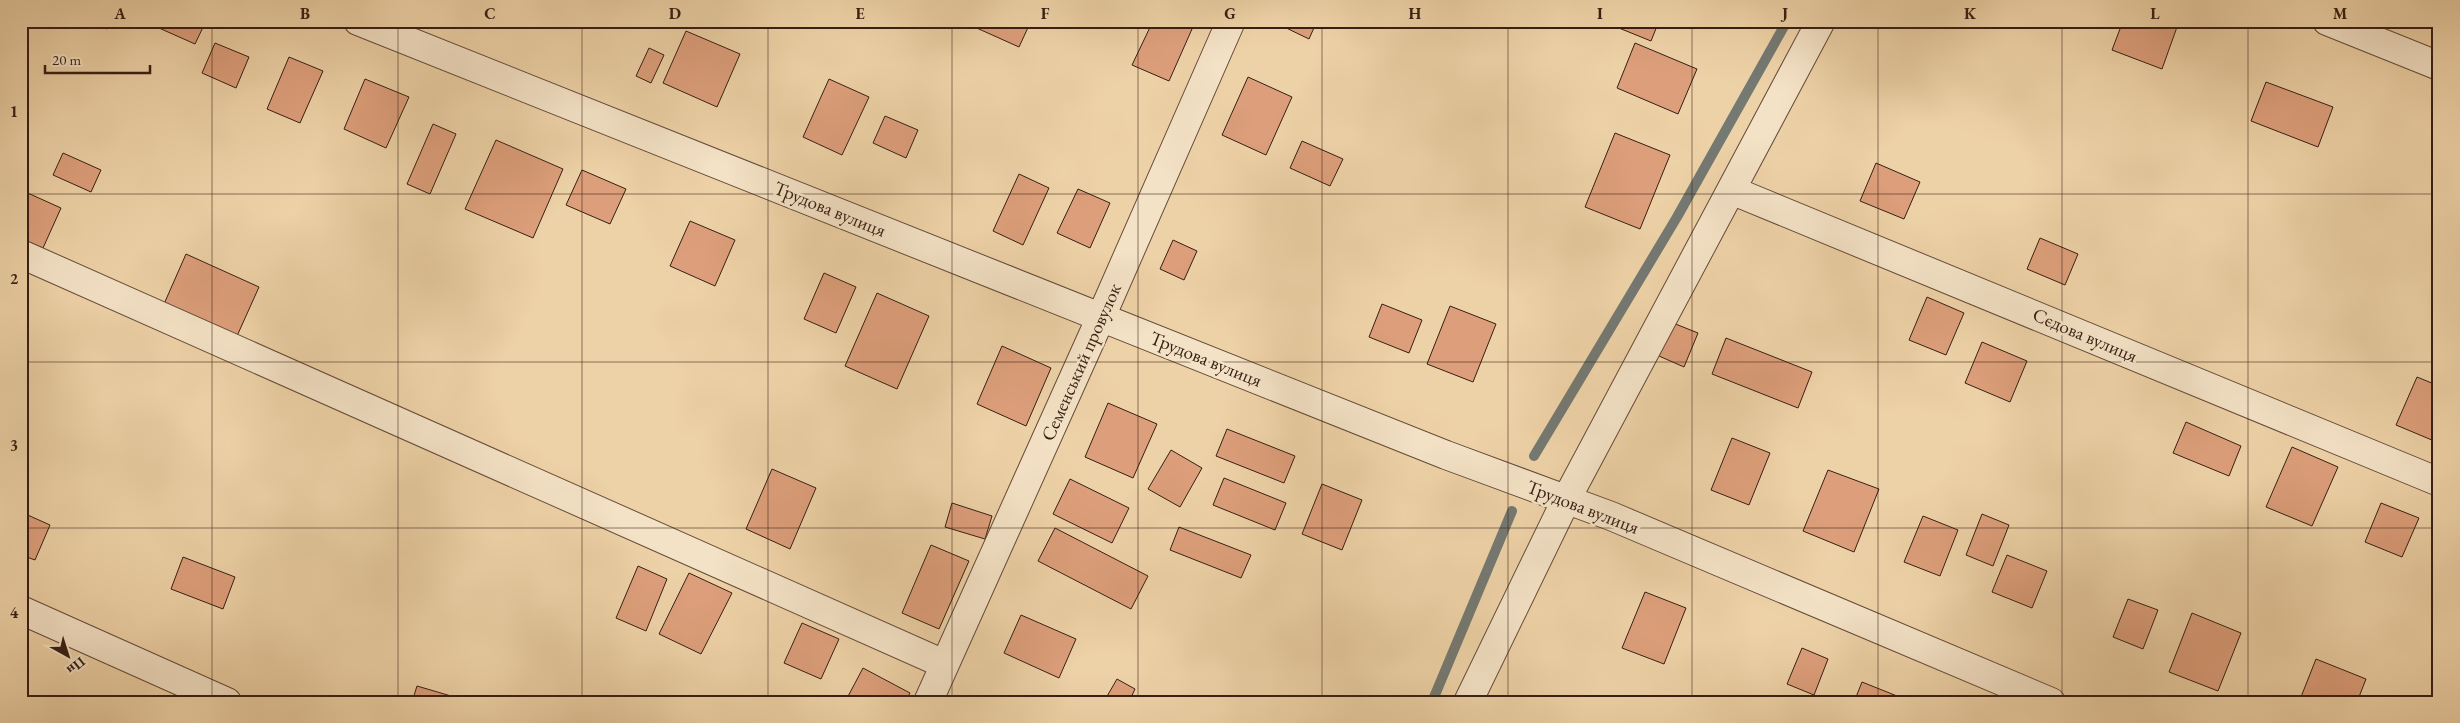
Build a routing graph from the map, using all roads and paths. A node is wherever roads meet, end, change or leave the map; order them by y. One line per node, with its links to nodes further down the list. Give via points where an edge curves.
1 (358, 21): 8 (street, Трудова вулиця)
2 (1231, 21): 8 (street, Семенський провулок)
3 (1821, 21): 6 (street)
4 (2327, 21): 5 (street)
5 (2439, 66)
6 (1731, 190): 9 (street, Сєдова вулиця); 10 (street)
7 (21, 254): 12 (street)
8 (1102, 317): 10 (street, Трудова вулиця, via 1446,456); 12 (street, Семенський провулок)
9 (2439, 482)
10 (1566, 500): 15 (street); 16 (street, Трудова вулиця, via 1611,516)
11 (21, 610): 13 (street)
12 (944, 664): 14 (street, Семенський провулок)
13 (227, 702)
14 (928, 702)
15 (1468, 702)
16 (2051, 702)

